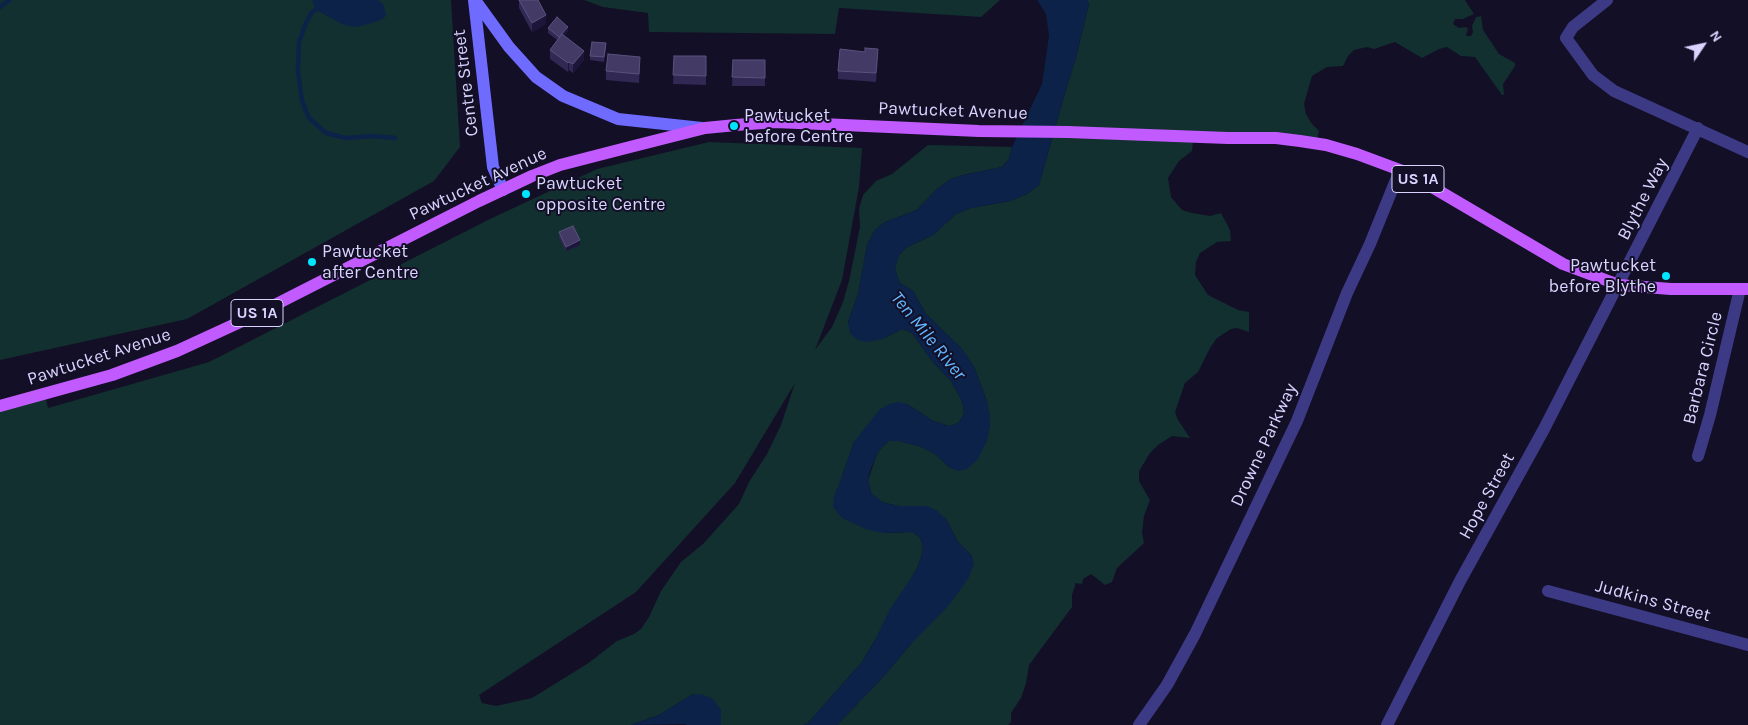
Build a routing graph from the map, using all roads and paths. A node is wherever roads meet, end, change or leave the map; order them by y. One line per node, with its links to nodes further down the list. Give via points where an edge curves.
1 (474, 0): 3 (main road, Centre Street, via 509,48 536,77 563,96 618,119); 7 (main road, Centre Street, via 493,168)
2 (1607, 0): 4 (street, via 1573,27 1566,38 1572,49 1593,74 1614,91)
3 (705, 128): 6 (main road, Pawtucket Avenue / US 1A, via 776,122 979,131 1276,138 1326,145); 7 (main road, Pawtucket Avenue / US 1A, via 560,165)
4 (1698, 128): 5 (street); 8 (street, Blythe Way)
5 (1748, 152)
6 (1400, 170): 8 (main road, Pawtucket Avenue / US 1A, via 1563,264); 14 (street, Drowne Parkway, via 1297,421 1195,634 1167,685)
7 (502, 190): 10 (main road, Pawtucket Avenue / US 1A, via 178,351 112,375)
8 (1619, 285): 9 (main road, Pawtucket Avenue / US 1A); 15 (street, Hope Street, via 1460,581)
9 (1744, 289): 11 (street, Barbara Circle)
10 (0, 406)
11 (1698, 456)
12 (1548, 591): 13 (street, Judkins Street)
13 (1748, 645)
14 (1139, 725)
15 (1387, 725)

